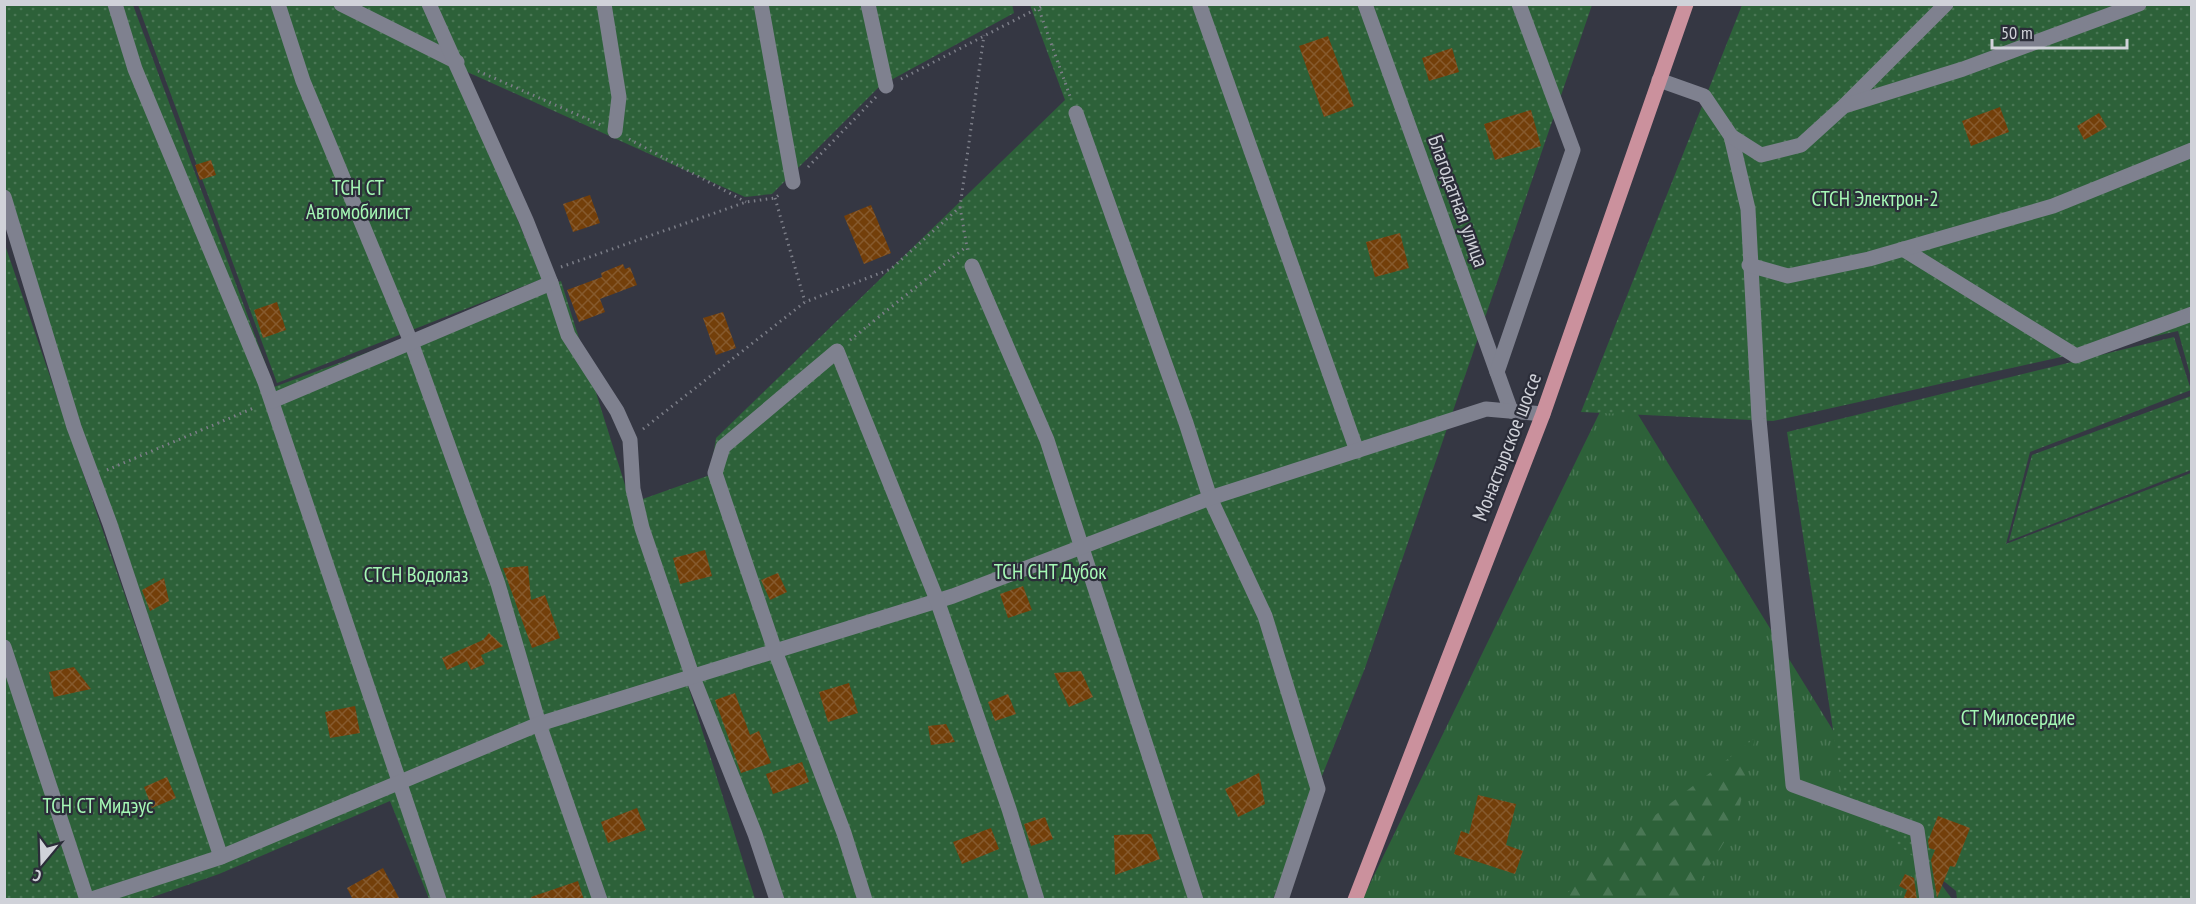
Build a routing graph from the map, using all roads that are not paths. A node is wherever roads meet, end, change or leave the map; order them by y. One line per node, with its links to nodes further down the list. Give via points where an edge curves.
1 (115, 4): 31 (street, via 135,69)
2 (278, 4): 29 (street, via 303,81)
3 (341, 4): 14 (street)
4 (429, 4): 14 (street)
5 (604, 4): 19 (street, via 619,97)
6 (761, 4): 22 (street)
7 (868, 4): 16 (street)
8 (1365, 4): 30 (street, Благодатная улица)
9 (1519, 4): 30 (street, via 1573,150)
10 (1686, 4): 15 (main road, Монастырское шоссе)
11 (1946, 4): 17 (street)
12 (2139, 4): 17 (street, via 1963,69)
13 (1200, 6): 34 (street)
14 (457, 62): 27 (street)
15 (1659, 80): 20 (street, via 1704,96); 33 (main road, Монастырское шоссе)
16 (886, 86)
17 (1844, 106): 20 (street, via 1801,145 1761,155)
18 (1076, 113): 35 (street)
19 (615, 131)
20 (1731, 136): 25 (street, via 1748,209)
21 (2192, 150): 24 (street, via 2053,206)
22 (793, 182)
23 (4, 196): 43 (street, via 74,427)
24 (1903, 249): 25 (street, via 1788,276); 28 (street, via 2076,356)
25 (1749, 265): 53 (street, via 1759,419 1793,785 1917,830)
26 (972, 266): 36 (street, via 1047,440)
27 (551, 283): 29 (street); 40 (street, via 568,335 617,411 630,440 633,489 642,528)
28 (2192, 314)
29 (411, 342): 31 (street); 41 (street, via 498,584)
30 (1497, 372): 32 (street, Благодатная улица)
31 (272, 400): 42 (street)
32 (1511, 411): 33 (street); 34 (street, via 1486,409)
33 (1543, 414): 52 (main road, Монастырское шоссе)
34 (1357, 451): 35 (street)
35 (1210, 498): 36 (street); 51 (street, via 1265,616 1318,789)
36 (1081, 547): 37 (street); 50 (street)
37 (937, 600): 39 (street); 39 (street, via 837,351 723,447 715,473); 49 (street)
38 (4, 647): 44 (street)
39 (775, 651): 40 (street); 48 (street, via 844,833)
40 (692, 675): 41 (street); 47 (street)
41 (539, 724): 42 (street); 46 (street)
42 (398, 782): 43 (street); 45 (street)
43 (221, 858): 44 (street)
44 (88, 900)
45 (439, 900)
46 (600, 900)
47 (777, 900)
48 (865, 900)
49 (1037, 900)
50 (1196, 900)
51 (1281, 900)
52 (1355, 900)
53 (1927, 900)

